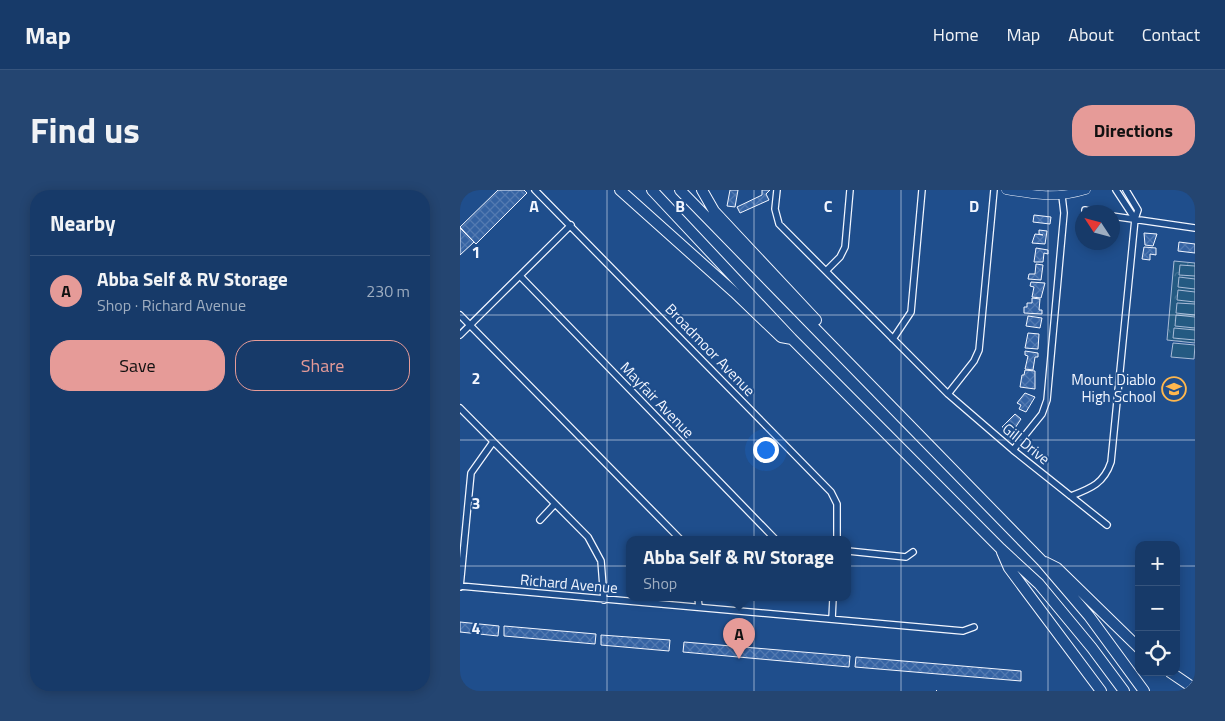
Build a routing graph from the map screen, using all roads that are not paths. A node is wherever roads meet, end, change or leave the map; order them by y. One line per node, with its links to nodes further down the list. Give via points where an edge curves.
1 (536, 190): 17 (street, Broadmoor Avenue)
2 (620, 190): 24 (highway, via 781,337)
3 (652, 190): 24 (highway)
4 (680, 190): 26 (highway)
5 (702, 190): 26 (highway, via 714,211 836,342)
6 (777, 190): 19 (street, Gill Drive, via 775,209 779,224)
7 (850, 190): 19 (street, via 845,247 840,257)
8 (922, 190): 25 (street, via 911,312)
9 (994, 190): 27 (street, via 979,350)
10 (1006, 190): 14 (street, via 1044,197)
11 (1086, 190): 14 (street)
12 (1116, 190): 16 (street)
13 (1126, 190): 16 (street, via 1138,210)
14 (1062, 196): 30 (street, via 1064,213 1047,400 1042,414)
15 (1120, 217): 16 (street)
16 (1135, 219): 18 (street); 31 (street, via 1110,462 1100,482)
17 (571, 225): 20 (street); 37 (street, Broadmoor Avenue, via 831,492 838,504)
18 (1195, 228)
19 (826, 270): 25 (street, Gill Drive)
20 (520, 276): 22 (street); 36 (street, Mayfair Avenue)
21 (460, 314): 22 (street)
22 (470, 325): 23 (street); 35 (street)
23 (460, 335)
24 (792, 339): 38 (highway)
25 (893, 339): 27 (street, Gill Drive)
26 (853, 368): 41 (highway)
27 (948, 394): 30 (street, Gill Drive)
28 (460, 408): 29 (street)
29 (493, 442): 32 (street); 42 (street, via 471,474)
30 (1013, 450): 31 (street, Gill Drive)
31 (1071, 496): 34 (street, Gill Drive)
32 (554, 505): 33 (street); 43 (street, via 588,537 601,561)
33 (540, 520)
34 (1107, 524)
35 (677, 536)
36 (772, 536)
37 (837, 536)
38 (1001, 549): 52 (highway, via 1009,568); 53 (highway, via 1039,584)
39 (851, 551): 40 (street, via 906,557)
40 (913, 552)
41 (1042, 561): 49 (highway, via 1057,568); 54 (highway, via 1116,651)
42 (460, 586): 43 (street, Richard Avenue)
43 (604, 600): 46 (street, Richard Avenue)
44 (698, 601): 46 (street)
45 (834, 601): 47 (street)
46 (698, 607): 47 (street, Richard Avenue)
47 (832, 619): 48 (street, Richard Avenue, via 963,630)
48 (974, 627)
49 (1135, 644)
50 (1176, 676): 51 (highway)
51 (1195, 689)
52 (1101, 691)
53 (1124, 691)
54 (1144, 691)

